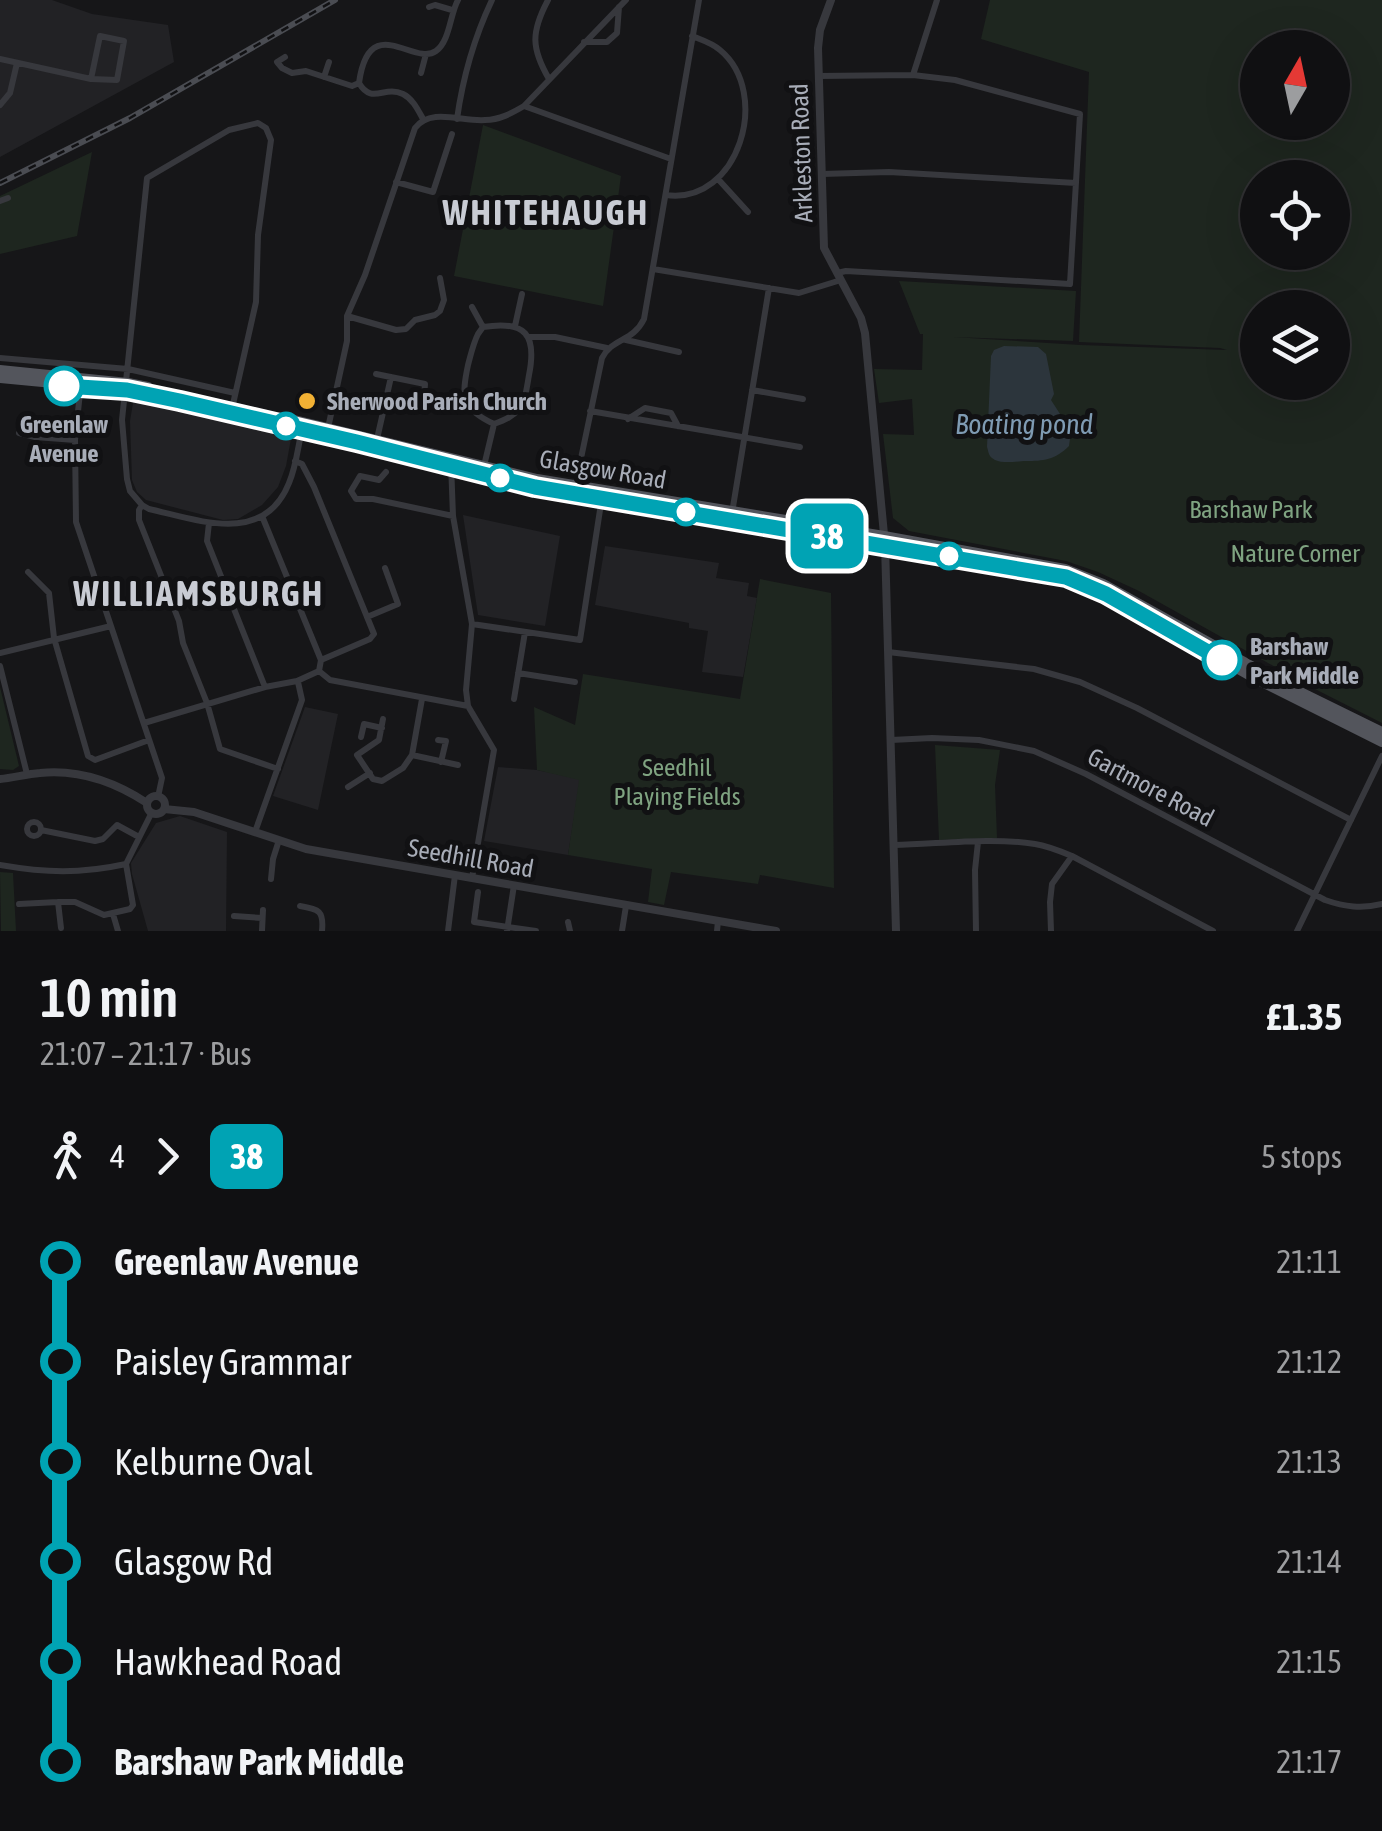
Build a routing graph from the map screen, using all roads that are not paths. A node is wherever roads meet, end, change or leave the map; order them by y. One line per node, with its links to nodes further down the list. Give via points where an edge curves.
1 (458, 0): 10 (street)
2 (492, 0): 8 (street); 27 (street, via 476,33)
3 (548, 0): 23 (street, via 534,38)
4 (698, 0): 11 (street)
5 (831, 0): 20 (street, Arkleston Road, via 819,40)
6 (937, 0): 19 (street)
7 (622, 3): 12 (street); 12 (street, via 617,32 607,42)
8 (503, 6)
9 (429, 7): 10 (street)
10 (452, 10): 13 (street, via 440,47)
11 (692, 36): 30 (street); 32 (street, via 727,57 746,103 742,136)
12 (582, 42): 23 (street)
13 (426, 54): 18 (street); 24 (street, via 391,45 372,50)
14 (285, 57): 21 (street, via 277,62 286,71)
15 (0, 59): 17 (street)
16 (329, 62): 21 (street)
17 (17, 63): 22 (street); 25 (street)
18 (421, 73)
19 (913, 75): 20 (street); 34 (street, via 1080,114)
20 (818, 76): 31 (street, Arkleston Road)
21 (324, 77): 24 (street)
22 (91, 78): 22 (street, via 100,36 124,41 117,80)
23 (549, 79): 26 (street)
24 (359, 83): 28 (street, via 369,94 404,94)
25 (0, 105)
26 (524, 106): 27 (street, via 487,120); 30 (street)
27 (457, 118): 28 (street)
28 (423, 119): 33 (street)
29 (452, 134): 33 (street, via 433,192)
30 (671, 159): 35 (street)
31 (822, 174): 34 (street); 38 (street, Arkleston Road, via 824,248)
32 (718, 180): 35 (street, via 694,193); 36 (street)
33 (396, 182): 43 (street)
34 (1076, 183): 38 (street, via 1070,284 846,271)
35 (666, 195): 37 (street)
36 (748, 212)
37 (653, 268): 40 (street); 47 (street, via 644,320)
38 (839, 277): 40 (street, via 799,293); 85 (street, Arkleston Road, via 863,326)
39 (440, 278): 43 (street, via 440,311 406,328)
40 (769, 288): 58 (street)
41 (522, 294): 44 (street)
42 (472, 307): 45 (street)
43 (347, 316): 68 (street)
44 (515, 326): 45 (street); 46 (street)
45 (484, 327): 65 (street, via 474,340 464,398 475,415)
46 (529, 337): 48 (street); 65 (street, via 533,358 525,396 509,418)
47 (626, 340): 48 (street); 49 (street)
48 (607, 348): 63 (street)
49 (679, 352)
50 (0, 358): 51 (street)
51 (128, 368): 57 (street); 59 (street); 59 (street, via 147,178 229,130 258,123 271,140 256,302)
52 (0, 370): 56 (main road, Glasgow Road)
53 (376, 374): 54 (street)
54 (391, 377): 60 (street, via 425,384); 71 (street)
55 (0, 378): 56 (main road, Glasgow Road)
56 (81, 383): 57 (main road, Glasgow Road); 72 (street)
57 (127, 386): 62 (main road, Glasgow Road); 80 (street, via 127,480)
58 (752, 390): 61 (street); 70 (street)
59 (236, 392): 62 (street)
60 (424, 398)
61 (803, 399)
62 (231, 410): 66 (main road, Glasgow Road)
63 (590, 412): 64 (street); 78 (street)
64 (628, 419): 67 (street); 67 (street, via 644,408 671,413)
65 (494, 424): 76 (street)
66 (303, 426): 68 (main road, Glasgow Road); 74 (street)
67 (678, 428): 70 (street)
68 (327, 431): 71 (main road, Glasgow Road); 75 (main road, Glasgow Road)
69 (20, 432): 72 (street)
70 (745, 438): 73 (street); 83 (street)
71 (377, 439): 75 (main road, Glasgow Road)
72 (75, 440): 90 (street, via 76,522)
73 (800, 447)
74 (295, 460): 81 (street, via 284,496); 88 (street, via 314,488)
75 (451, 461): 76 (main road, Glasgow Road); 82 (street)
76 (483, 469): 78 (main road, Glasgow Road, via 535,487)
77 (386, 472): 82 (street, via 379,480 360,476 352,491 356,499)
78 (575, 490): 79 (main road, Glasgow Road)
79 (603, 495): 83 (main road, Glasgow Road); 91 (street, via 580,640)
80 (142, 506): 84 (street); 106 (street, via 139,520)
81 (262, 516): 84 (street, via 241,524); 95 (street)
82 (454, 516): 89 (street)
83 (732, 516): 85 (main road, Glasgow Road)
84 (209, 523): 103 (street, via 206,541)
85 (884, 540): 93 (street, Arkleston Road); 109 (main road, Glasgow Road, via 1090,578); 114 (main road, Glasgow Road, via 1066,577)
86 (385, 568): 88 (street, via 398,604)
87 (28, 572): 92 (street, via 49,592)
88 (368, 617): 95 (street, via 370,639)
89 (472, 624): 91 (street); 107 (street)
90 (111, 626): 92 (street); 108 (street)
91 (525, 632): 99 (street)
92 (54, 638): 94 (street); 111 (street, via 88,756)
93 (888, 652): 113 (street, Arkleston Road); 128 (street, via 1034,669 1080,682)
94 (0, 653)
95 (321, 660): 98 (street)
96 (0, 666): 120 (street)
97 (555, 668): 100 (street)
98 (318, 672): 101 (street); 104 (street)
99 (518, 673): 100 (street); 105 (street)
100 (554, 678): 102 (street)
101 (298, 681): 103 (street); 119 (street, via 302,700)
102 (575, 682)
103 (265, 687): 106 (street)
104 (422, 699): 107 (street); 115 (street)
105 (514, 699)
106 (207, 704): 108 (street); 119 (street, via 220,749)
107 (468, 706): 139 (street, via 494,750)
108 (144, 723): 111 (street)
109 (1382, 732)
110 (360, 737): 121 (street, via 364,724 382,724 379,740 357,755)
111 (149, 740): 124 (street, via 162,778)
112 (438, 740): 117 (street, via 446,741)
113 (891, 740): 134 (street, Arkleston Road); 143 (street, Gartmore Road, via 979,740 1034,751)
114 (1382, 742)
115 (412, 756): 117 (street); 121 (street, via 382,782)
116 (1382, 756): 128 (street)
117 (442, 762): 118 (street)
118 (458, 765)
119 (278, 769): 130 (street)
120 (27, 774): 122 (street); 125 (street, via 90,777)
121 (370, 774): 123 (street)
122 (0, 779)
123 (348, 787)
124 (158, 796): 125 (street); 126 (street)
125 (147, 803): 127 (street)
126 (164, 808): 127 (street); 130 (street, Seedhill Road)
127 (152, 814): 131 (street)
128 (1351, 820): 143 (street)
129 (40, 830): 131 (street, via 95,841 117,826)
130 (255, 832): 132 (street, Seedhill Road)
131 (139, 837): 136 (street)
132 (279, 840): 138 (street, Seedhill Road); 140 (street)
133 (978, 842): 134 (street); 135 (street, via 1037,844); 166 (street)
134 (894, 845): 165 (street, Arkleston Road)
135 (1072, 856): 167 (street, via 1052,884); 168 (street)
136 (126, 864): 137 (street, via 62,874); 151 (street, via 133,905)
137 (0, 865)
138 (455, 875): 139 (street, Seedhill Road); 160 (street)
139 (472, 878): 141 (street, Seedhill Road)
140 (271, 879)
141 (514, 886): 148 (street, Seedhill Road); 156 (street)
142 (478, 892): 156 (street, via 474,922)
143 (1314, 895): 146 (street, Gartmore Road, via 1350,907); 169 (street)
144 (58, 902): 145 (street); 151 (street); 155 (street)
145 (19, 904)
146 (1382, 904)
147 (300, 906): 150 (street)
148 (626, 906): 154 (street, Seedhill Road); 163 (street)
149 (328, 907): 150 (street)
150 (320, 913): 159 (street)
151 (114, 914): 157 (street)
152 (234, 916): 158 (street, via 263,914)
153 (568, 922): 162 (street)
154 (718, 926): 164 (street, Seedhill Road)
155 (61, 928)
156 (507, 928): 161 (street)
157 (118, 931)
158 (262, 931)
159 (322, 931)
160 (448, 931)
161 (536, 931)
162 (570, 931)
163 (622, 931)
164 (776, 931)
165 (896, 931)
166 (976, 931)
167 (1051, 931)
168 (1213, 931)
169 (1297, 931)

